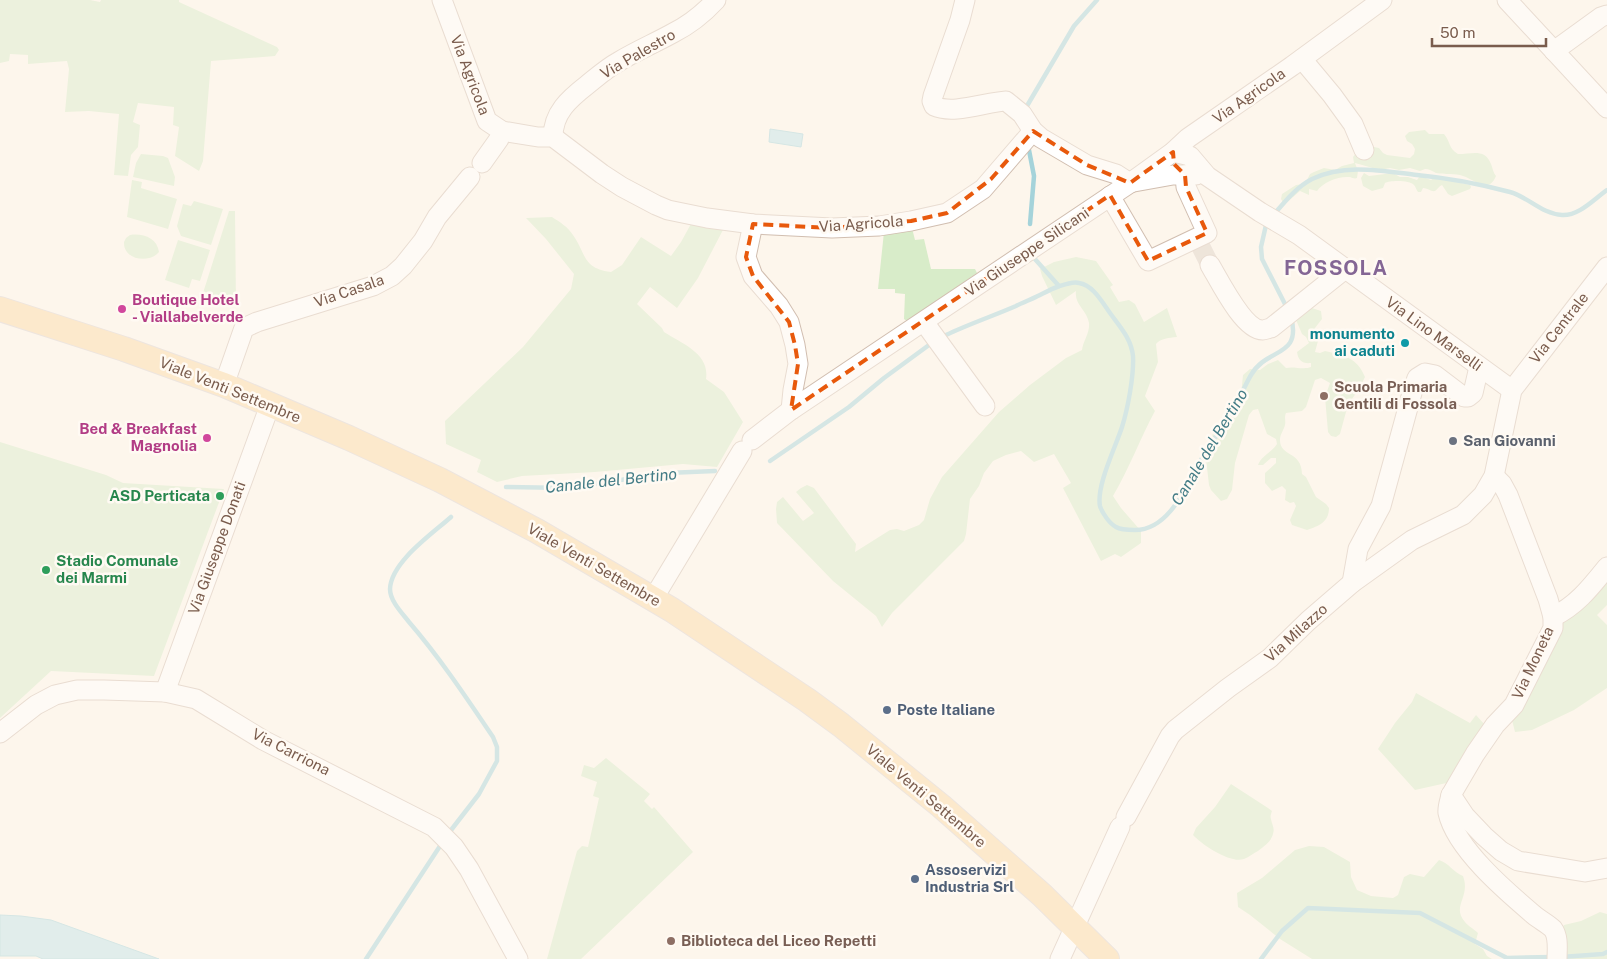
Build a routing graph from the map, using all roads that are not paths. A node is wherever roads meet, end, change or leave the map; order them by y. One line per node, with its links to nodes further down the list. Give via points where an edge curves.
1 (442, 0): 10 (street, Via Agricola, via 488,121)
2 (716, 0): 12 (street, Via Palestro, via 700,16 618,62 569,99 557,118)
3 (965, 0): 11 (street, via 933,96 934,106 955,109 1006,101 1022,114)
4 (1382, 0): 8 (street, Via Agricola)
5 (1507, 0): 7 (street)
6 (1607, 14): 7 (street)
7 (1554, 51): 9 (street)
8 (1302, 59): 13 (street, Via Agricola, via 1353,124); 14 (street, Via Agricola, via 1188,138)
9 (1607, 108)
10 (502, 131): 12 (street, Via Agricola); 15 (street)
11 (1033, 131): 19 (street, via 1087,165 1116,174); 21 (street, Via Agricola, via 983,189 947,213 879,226 832,228)
12 (553, 137): 21 (street, Via Agricola, via 602,174 656,205 688,214)
13 (1364, 150)
14 (1173, 152): 16 (street, via 1174,164); 17 (street, Via Lino Marselli, via 1190,156); 19 (street, Via Agricola)
15 (482, 163)
16 (1185, 175): 17 (street); 19 (street); 20 (street, via 1186,187 1207,233 1198,242 1148,261)
17 (1207, 176): 24 (street, Via Lino Marselli)
18 (470, 177): 28 (street, Via Casala, via 437,217 404,266 392,276 374,286 244,328)
19 (1130, 183): 20 (street, Via Giuseppe Silicani)
20 (1110, 196): 26 (street, Via Giuseppe Silicani)
21 (752, 224): 32 (street, via 746,257 753,276 784,314 795,345 798,364)
22 (1210, 265): 24 (street, via 1231,301 1254,327 1264,330 1271,328)
23 (1607, 267): 29 (street, Via Centrale)
24 (1345, 269): 27 (street, Via Lino Marselli)
25 (0, 309): 28 (main road, Viale Venti Settembre)
26 (924, 322): 31 (street); 32 (street, Via Giuseppe Silicani)
27 (1479, 367): 29 (street, Via Lino Marselli); 35 (street, via 1473,392 1468,397 1435,375 1425,374 1417,378 1381,506 1358,549)
28 (224, 385): 30 (main road, Viale Venti Settembre)
29 (1512, 390): 33 (street, Via Milazzo)
30 (270, 404): 36 (main road, Viale Venti Settembre, via 440,480); 38 (street, Via Giuseppe Donati)
31 (985, 406)
32 (791, 410): 36 (street, Via Giuseppe Silicani, via 744,451)
33 (1494, 476): 35 (street, Via Milazzo, via 1483,495 1463,515 1412,540); 37 (street, via 1508,495)
34 (1607, 567): 37 (street, Via Moneta, via 1588,592)
35 (1352, 583): 42 (street, Via Milazzo, via 1270,658 1170,736 1123,822)
36 (653, 599): 42 (main road, Viale Venti Settembre, via 807,700 841,726 940,806)
37 (1553, 617): 40 (street, Via Moneta, via 1553,628 1514,704 1495,725)
38 (165, 692): 39 (street, Via Carriona, via 77,690 55,695 36,705); 44 (street, Via Carriona, via 196,699 263,740 434,826 454,847 469,870)
39 (0, 733)
40 (1451, 795): 41 (street, via 1484,836 1518,862 1585,872); 43 (street, Via Moneta, via 1448,811 1465,846 1483,869 1553,929)
41 (1607, 868)
42 (1076, 927): 45 (street, Via Milazzo); 46 (main road, Viale Venti Settembre)
43 (1557, 953)
44 (518, 959)
45 (1060, 959)
46 (1107, 959)

